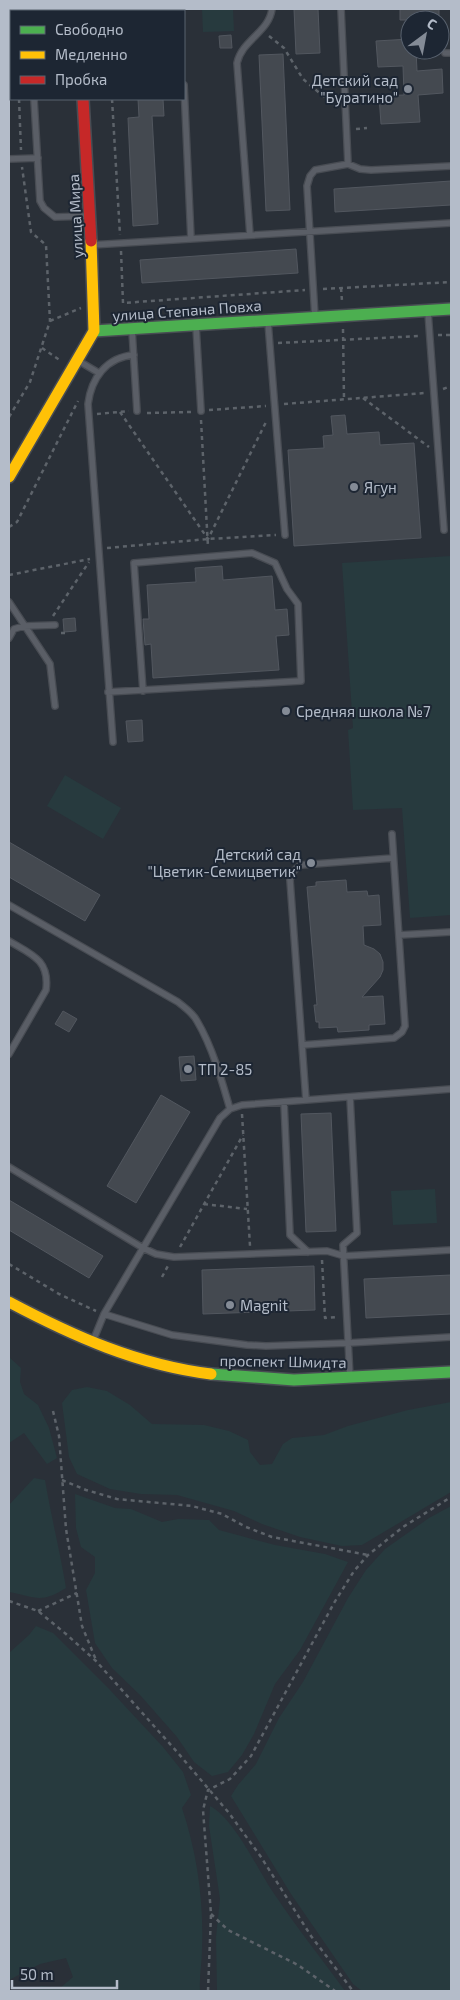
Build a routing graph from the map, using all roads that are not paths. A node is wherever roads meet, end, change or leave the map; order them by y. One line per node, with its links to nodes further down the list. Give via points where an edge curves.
1 (272, 9): 13 (lane, via 262,30 242,50 237,63)
2 (341, 9): 8 (lane)
3 (34, 100): 6 (lane)
4 (83, 100): 10 (street, улица Мира)
5 (185, 100): 14 (lane)
6 (38, 158): 7 (lane); 10 (lane, via 40,201 44,208 55,217)
7 (9, 159)
8 (348, 164): 9 (lane, via 371,170); 12 (lane, via 315,170 310,176 307,186)
9 (451, 166)
10 (89, 216): 15 (street, улица Мира)
11 (451, 223): 12 (lane)
12 (311, 231): 13 (lane); 18 (lane)
13 (250, 235): 14 (lane)
14 (191, 239): 15 (lane)
15 (91, 245): 22 (street, улица Мира)
16 (451, 309): 17 (street, улица Степана Повха)
17 (428, 310): 18 (street, улица Степана Повха); 29 (lane)
18 (315, 317): 19 (street, улица Степана Повха)
19 (268, 320): 20 (street, улица Степана Повха); 30 (lane)
20 (196, 324): 21 (street, улица Степана Повха); 27 (lane)
21 (132, 328): 22 (street, улица Степана Повха); 23 (lane)
22 (94, 331): 24 (street, улица Степана Повха)
23 (134, 355): 25 (lane, via 113,360); 26 (lane)
24 (76, 360): 25 (lane); 28 (street, улица Степана Повха)
25 (99, 374): 36 (lane, via 89,395 88,415)
26 (137, 410)
27 (201, 411)
28 (9, 477)
29 (444, 530)
30 (285, 535)
31 (9, 602): 33 (lane)
32 (55, 625): 33 (lane)
33 (24, 626): 34 (lane, via 14,629); 37 (lane, via 50,664)
34 (9, 638)
35 (143, 691): 35 (lane, via 301,681 298,604 275,563 252,553 134,563); 36 (lane)
36 (108, 692): 38 (lane)
37 (55, 706)
38 (113, 742)
39 (392, 834): 40 (lane)
40 (393, 858): 43 (lane); 45 (lane, via 301,865 292,873)
41 (9, 905): 51 (lane, via 189,1011 206,1040)
42 (451, 932): 43 (lane)
43 (399, 935): 45 (lane, via 406,1019 402,1032 394,1038)
44 (9, 941): 46 (lane, via 41,962 48,979 46,990)
45 (302, 1045): 49 (lane)
46 (9, 1054)
47 (451, 1089): 48 (lane)
48 (350, 1097): 49 (lane); 56 (lane, via 357,1233 343,1245)
49 (306, 1100): 50 (lane)
50 (284, 1102): 51 (lane); 55 (lane, via 290,1234)
51 (230, 1109): 53 (lane, via 220,1118)
52 (9, 1167): 53 (lane)
53 (143, 1248): 55 (lane, via 174,1257); 58 (lane)
54 (451, 1250): 56 (lane)
55 (308, 1252): 56 (lane, via 328,1251)
56 (344, 1256): 60 (lane)
57 (9, 1302): 61 (street, проспект Шмидта)
58 (104, 1314): 60 (lane, via 172,1334 225,1343 266,1346); 61 (lane)
59 (451, 1337): 60 (lane)
60 (348, 1343): 63 (lane)
61 (92, 1344): 63 (street, проспект Шмидта, via 200,1373 247,1378)
62 (451, 1372): 63 (street, проспект Шмидта)
63 (350, 1378)

